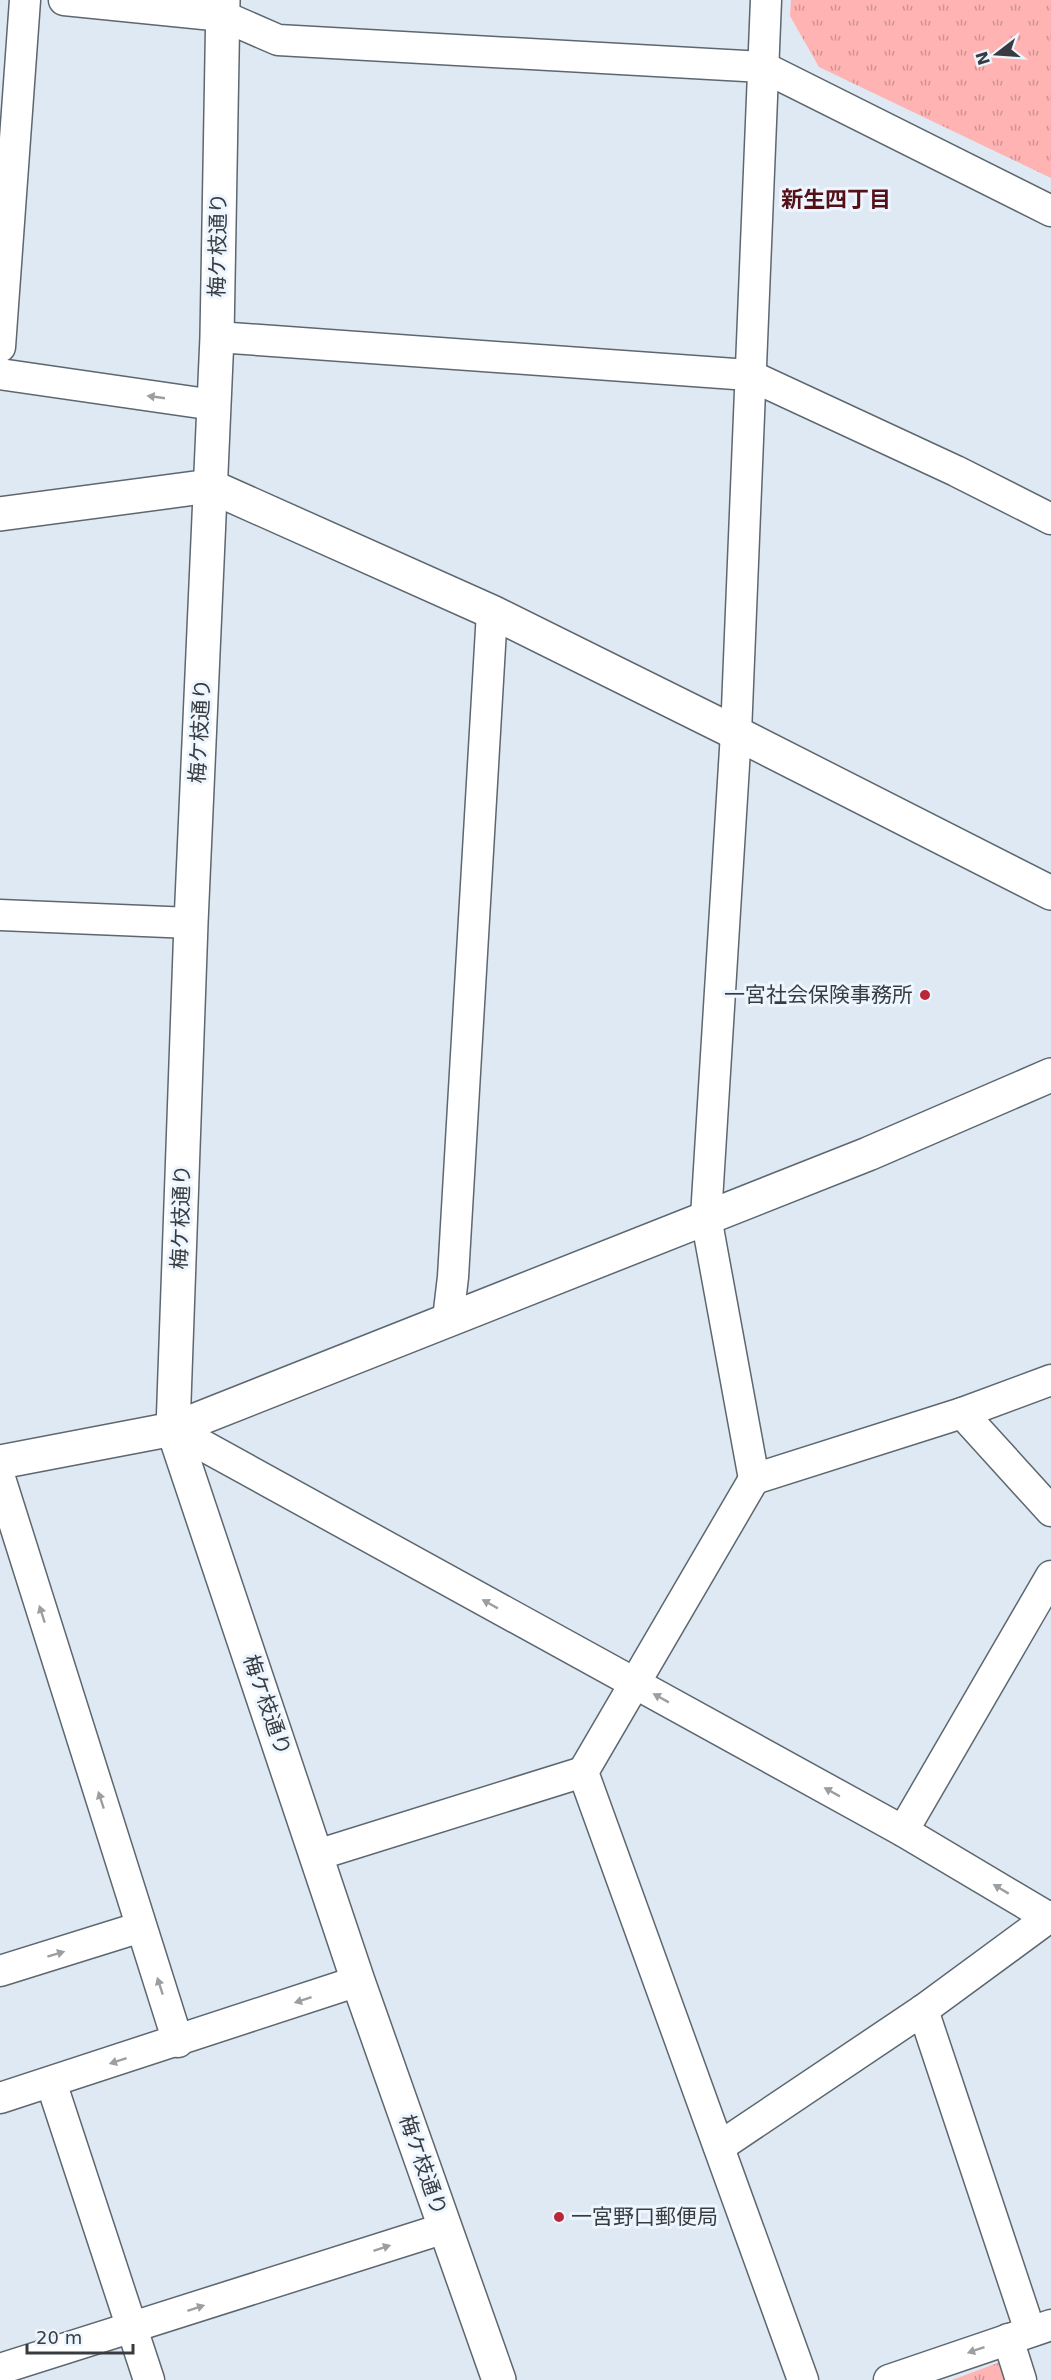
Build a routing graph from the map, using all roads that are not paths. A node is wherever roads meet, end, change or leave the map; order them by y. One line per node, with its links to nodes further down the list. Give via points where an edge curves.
1 (25, 0): 8 (street)
2 (64, 0): 4 (street)
3 (766, 0): 5 (street)
4 (223, 8): 5 (street, via 278,40); 7 (street, 梅ケ枝通り)
5 (763, 67): 6 (street); 10 (street)
6 (1051, 211)
7 (217, 337): 10 (street); 11 (street, 梅ケ枝通り)
8 (0, 347)
9 (0, 374): 11 (street, one-way to 9)
10 (749, 375): 14 (street); 16 (street)
11 (214, 405): 12 (street, 梅ケ枝通り)
12 (210, 486): 13 (street); 15 (street); 19 (street, 梅ケ枝通り)
13 (0, 514)
14 (1051, 519)
15 (492, 612): 16 (street); 22 (street)
16 (736, 733): 17 (street); 21 (street)
17 (1051, 892)
18 (0, 915): 19 (street)
19 (191, 923): 25 (street, 梅ケ枝通り)
20 (1051, 1075): 21 (street, via 868,1154)
21 (706, 1217): 22 (street); 28 (street)
22 (448, 1319): 25 (street)
23 (1051, 1380): 24 (street)
24 (963, 1413): 28 (street); 29 (street)
25 (173, 1429): 26 (street); 31 (street, one-way to 25); 34 (street, 梅ケ枝通り)
26 (0, 1462)
27 (0, 1478): 36 (street, one-way to 27)
28 (754, 1479): 31 (street)
29 (1051, 1511)
30 (1051, 1576): 33 (street)
31 (634, 1683): 32 (street); 33 (street, one-way to 31)
32 (583, 1772): 34 (street); 43 (street)
33 (903, 1831): 35 (street, one-way to 33)
34 (317, 1855): 38 (street, 梅ケ枝通り)
35 (1050, 1918): 39 (street)
36 (141, 1927): 37 (street, one-way to 36); 40 (street, one-way to 36)
37 (0, 1971)
38 (358, 1981): 40 (street, one-way to 40); 44 (street, 梅ケ枝通り)
39 (923, 2010): 43 (street); 46 (street)
40 (178, 2042): 41 (street, one-way to 41)
41 (51, 2082): 42 (street); 45 (street)
42 (0, 2098)
43 (719, 2147): 50 (street)
44 (445, 2228): 45 (street, one-way to 44); 49 (street, 梅ケ枝通り)
45 (133, 2328): 47 (street); 48 (street)
46 (1030, 2332): 51 (street, one-way to 51); 52 (street)
47 (0, 2369)
48 (149, 2380)
49 (498, 2380)
50 (803, 2380)
51 (889, 2380)
52 (1021, 2380)

